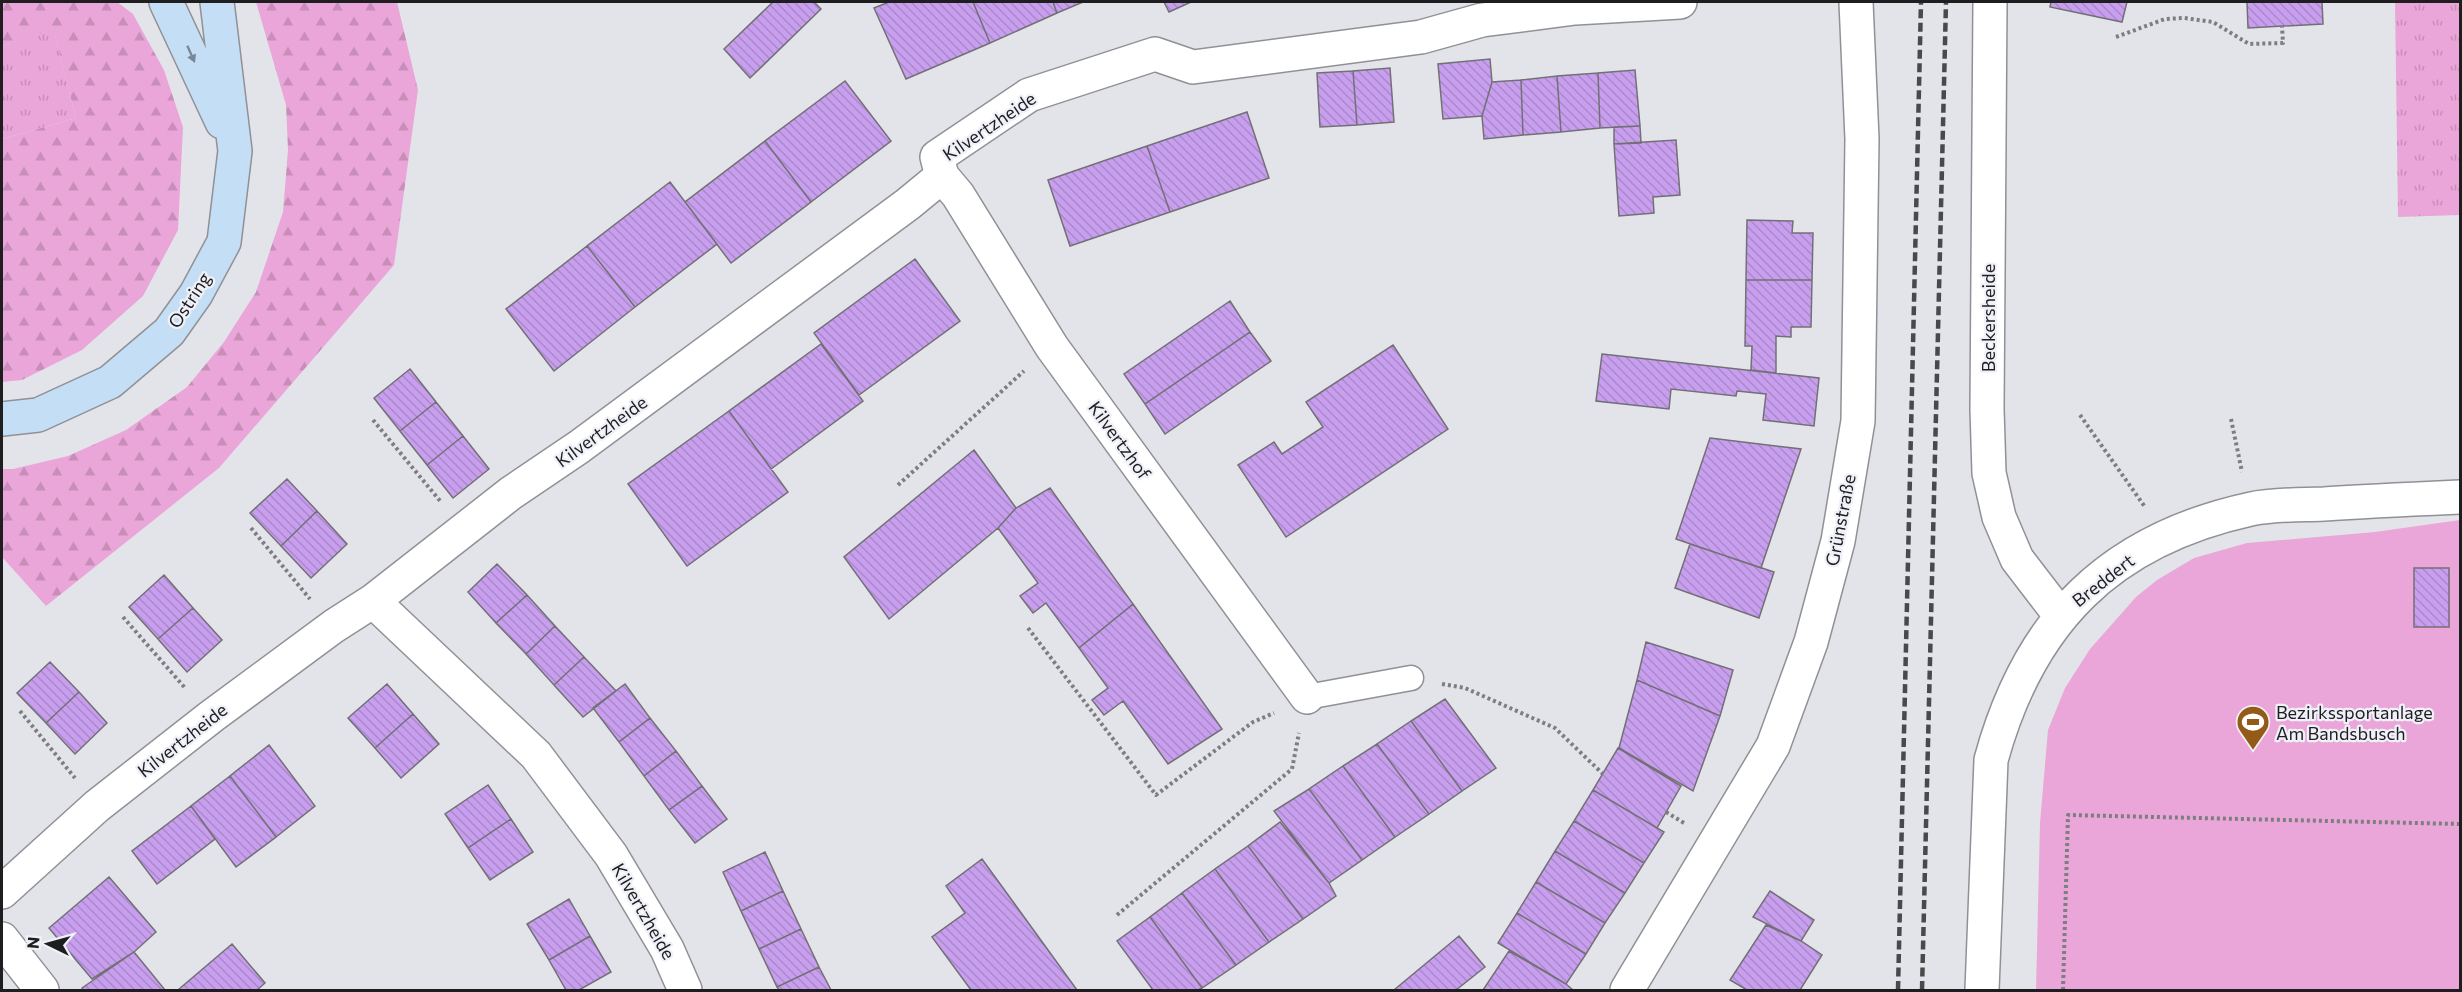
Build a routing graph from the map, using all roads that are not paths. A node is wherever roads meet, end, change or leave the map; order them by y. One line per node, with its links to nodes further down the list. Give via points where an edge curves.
1 (166, 2): 6 (main road, one-way to 6)
2 (217, 2): 6 (main road, Ostring)
3 (1680, 2): 7 (street, Kilvertzheide, via 1575,8 1482,20 1421,37 1193,67 1155,54 1029,95 937,157)
4 (1856, 2): 18 (street, Grünstraße, via 1862,139 1858,421 1838,541 1811,642 1773,746)
5 (1990, 2): 11 (street, Beckersheide, via 1989,473 1999,517 2017,560)
6 (235, 151): 8 (main road, Ostring, via 224,242 196,294 169,332 110,382 38,415)
7 (942, 176): 10 (street, Kilvertzheide, via 502,500); 13 (street, Kilvertzhof, via 958,195 1052,346)
8 (2, 419)
9 (2460, 497): 11 (street, Breddert, via 2251,509 2176,531 2124,560)
10 (373, 602): 14 (street, Kilvertzheide, via 334,626 106,799); 17 (street, Kilvertzheide, via 536,755 611,855 668,949)
11 (2060, 615): 19 (street, Breddert, via 2036,649 2015,693 1991,760)
12 (1411, 678): 13 (lane)
13 (1307, 697)
14 (2, 892)
15 (2, 939): 16 (street)
16 (42, 990)
17 (685, 990)
18 (1627, 990)
19 (1982, 990)

